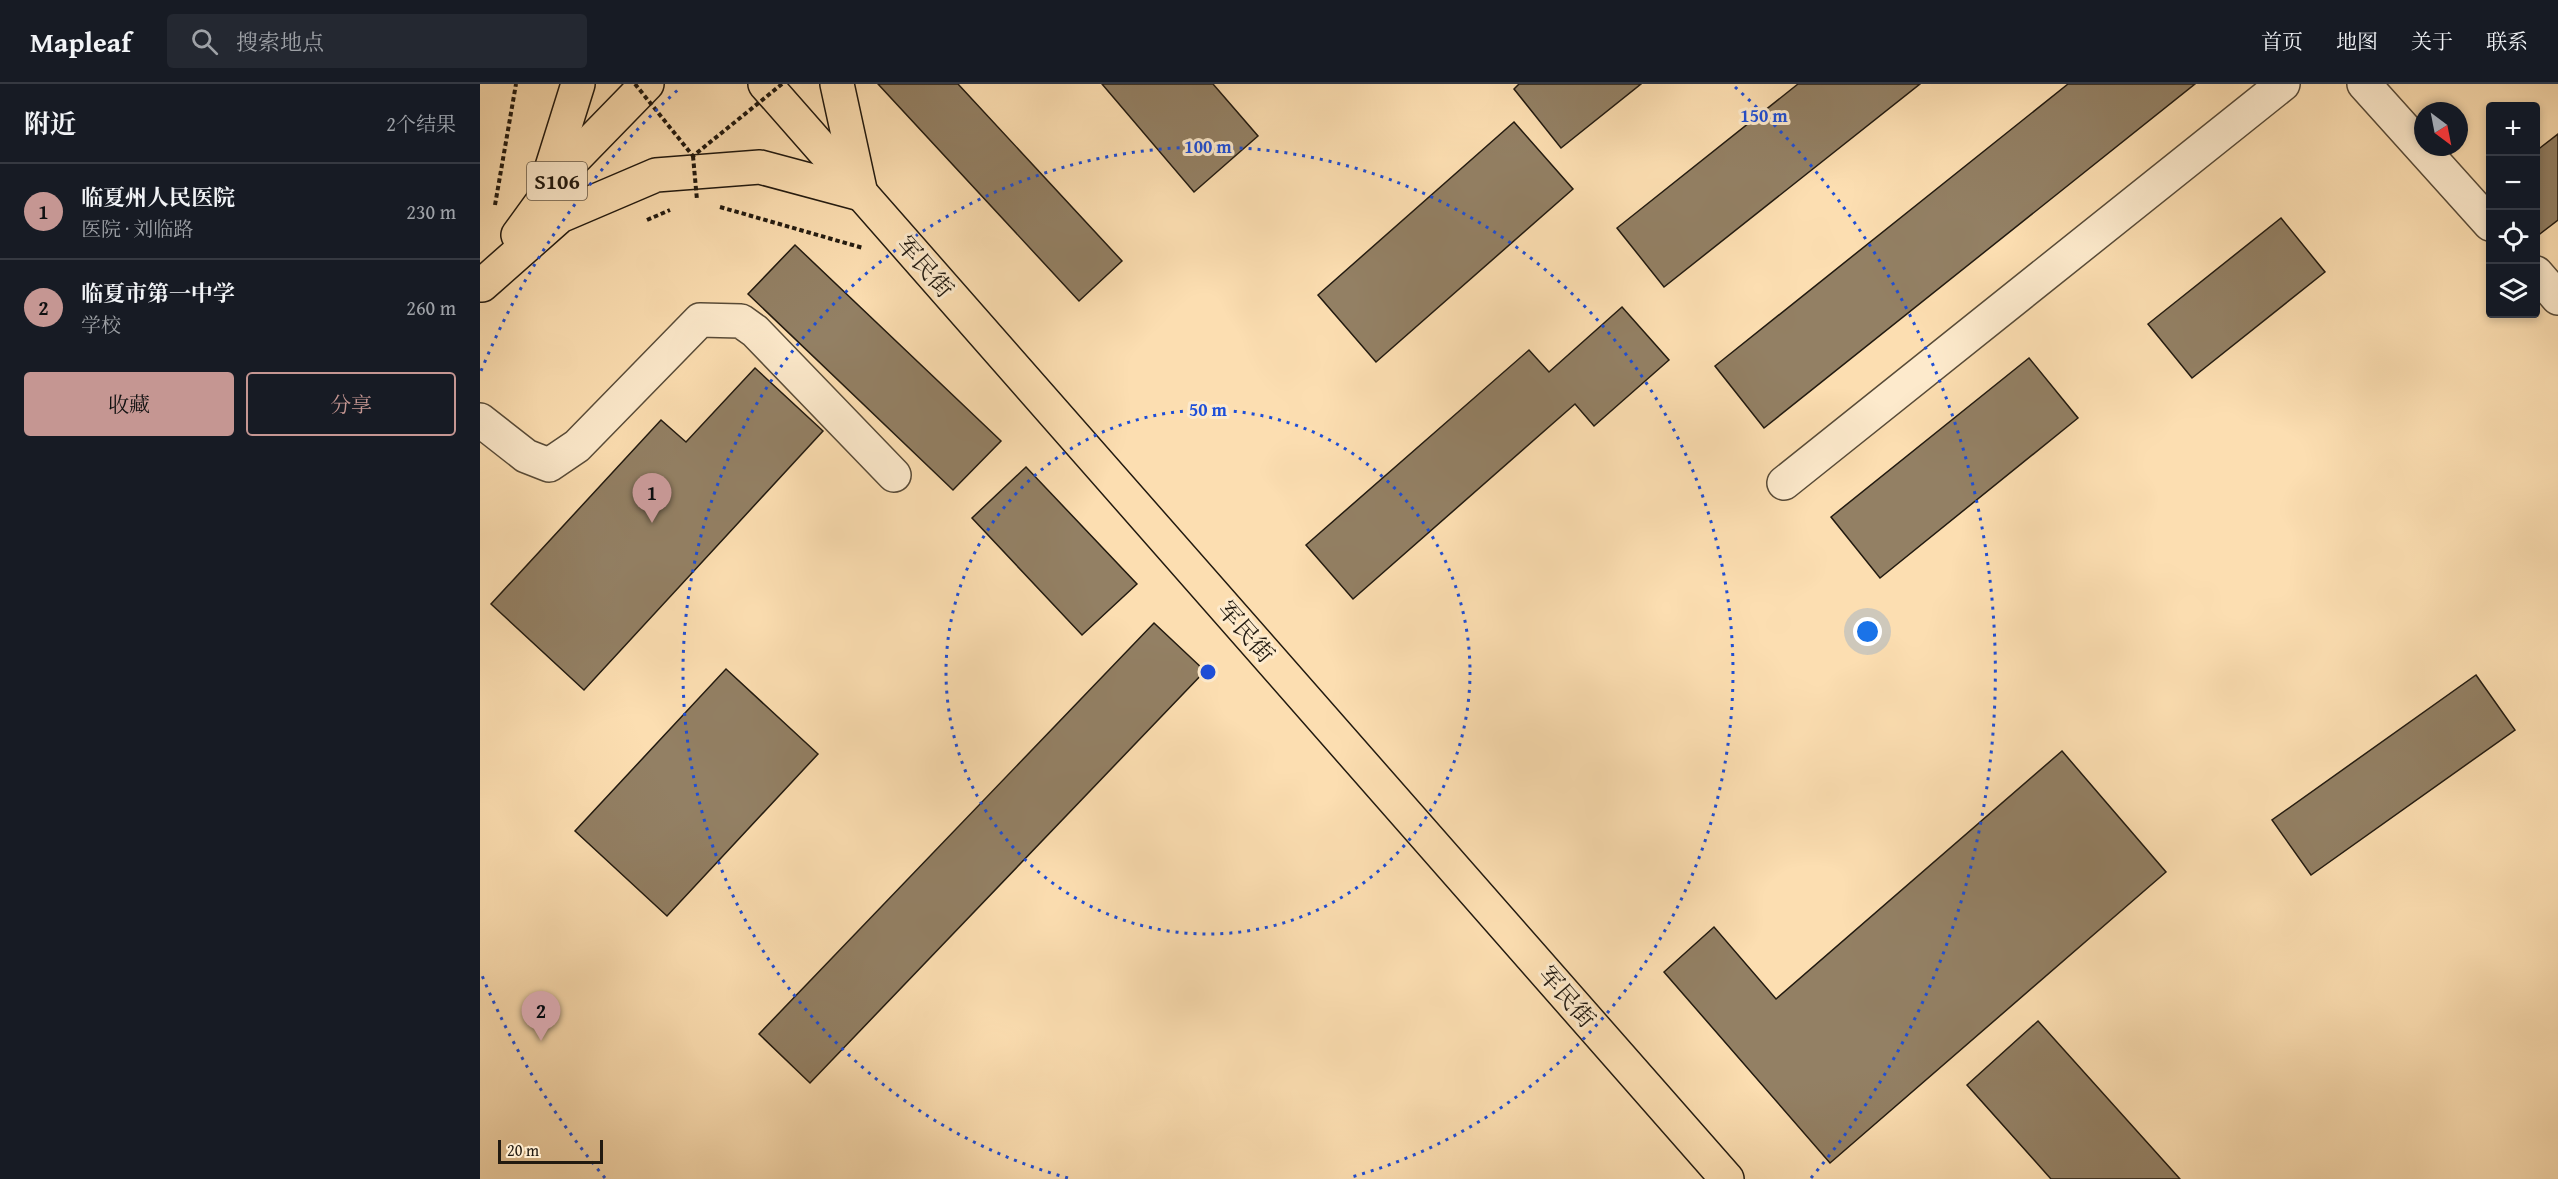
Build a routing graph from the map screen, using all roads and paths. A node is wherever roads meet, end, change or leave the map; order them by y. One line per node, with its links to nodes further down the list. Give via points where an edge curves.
1 (516, 84): 16 (path)
2 (578, 84): 22 (main road, via 544,193)
3 (635, 84): 10 (path, bridge)
4 (647, 84): 22 (main road, S106, via 571,162)
5 (765, 84): 11 (main road, 军民街)
6 (782, 84): 10 (path, bridge)
7 (837, 84): 11 (main road)
8 (2283, 84): 26 (street)
9 (2364, 84): 18 (street)
10 (693, 156): 12 (path, bridge)
11 (861, 194): 22 (main road, via 760,167 656,175 560,216); 27 (main road, 军民街)
12 (697, 200): 13 (path); 14 (path)
13 (708, 203)
14 (686, 204)
15 (719, 206): 20 (path)
16 (495, 207)
17 (675, 208): 19 (path)
18 (2486, 220)
19 (643, 221)
20 (868, 250)
21 (2540, 278): 23 (street)
22 (481, 287)
23 (2558, 298)
24 (480, 420): 25 (street, via 526,456 549,465 577,446 700,320 741,321)
25 (894, 475)
26 (1784, 483)
27 (1727, 1179)

